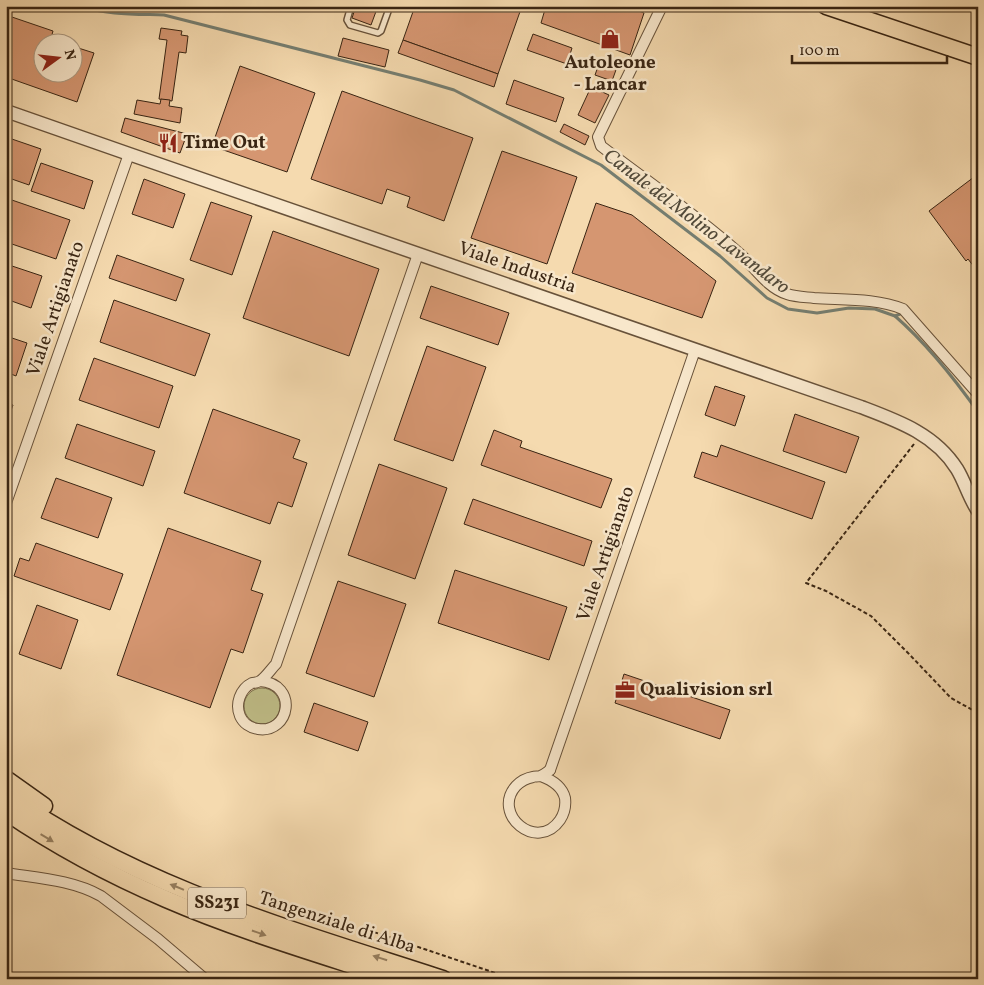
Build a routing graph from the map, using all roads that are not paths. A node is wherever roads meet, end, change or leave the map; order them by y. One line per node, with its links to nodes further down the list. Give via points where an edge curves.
1 (351, 6): 2 (lane, via 347,20 350,24 378,33)
2 (390, 6)
3 (662, 6): 10 (street, via 598,137 601,146 740,253 772,286 786,294 874,301 904,309)
4 (826, 6): 5 (main road)
5 (978, 57)
6 (6, 111): 7 (street, Viale Industria)
7 (128, 154): 8 (street, Viale Industria); 11 (street, Viale Artigianato)
8 (418, 254): 9 (street, Viale Industria); 13 (street)
9 (695, 350): 12 (street, Viale Industria, via 861,406 921,434 950,459); 16 (street, Viale Artigianato)
10 (978, 394)
11 (6, 503)
12 (978, 511)
13 (276, 664): 14 (street); 15 (street)
14 (260, 681): 15 (street); 15 (street, via 245,688 238,702 241,717 252,728 268,729 281,720 286,705)
15 (280, 690)
16 (550, 770): 17 (street); 19 (street)
17 (541, 776): 19 (street); 19 (street, via 522,780 515,786 509,804 515,822 531,832 549,830 563,817 565,798)
18 (6, 779): 23 (main road)
19 (555, 782)
20 (6, 794): 23 (main road, Tangenziale di Alba / SS231, via 111,857)
21 (6, 812): 25 (main road, Tangenziale di Alba / SS231, one-way to 25, via 58,845 165,899)
22 (6, 873): 24 (street, via 92,890)
23 (151, 875): 26 (main road, Tangenziale di Alba / SS231, one-way to 23, via 219,904)
24 (205, 979)
25 (395, 979)
26 (443, 979)

